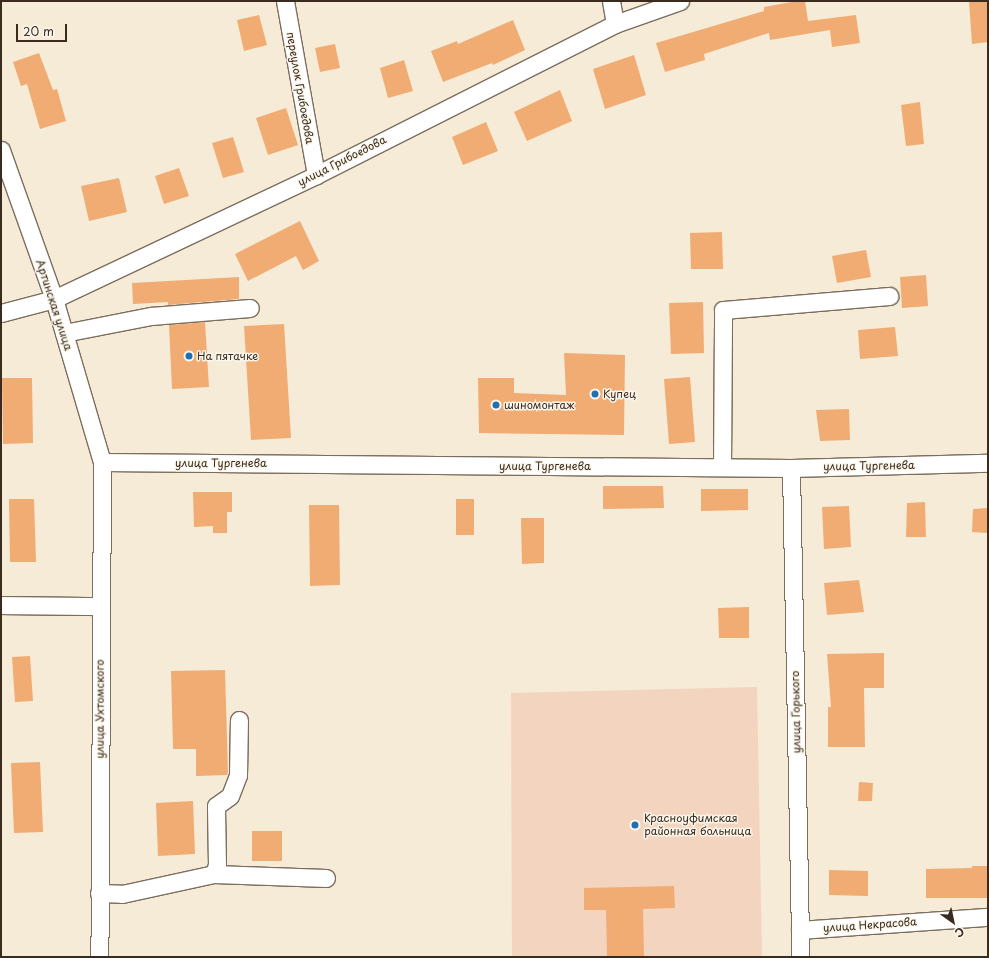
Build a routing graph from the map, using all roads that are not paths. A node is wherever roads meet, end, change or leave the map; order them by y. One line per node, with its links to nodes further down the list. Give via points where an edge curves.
1 (285, 1): 6 (street, переулок Грибоедова)
2 (611, 1): 4 (street)
3 (680, 1): 4 (street, улица Грибоедова)
4 (615, 24): 6 (street, улица Грибоедова)
5 (1, 150): 8 (street, Артинская улица)
6 (316, 175): 8 (street, улица Грибоедова)
7 (890, 296): 14 (street, via 723,310)
8 (54, 299): 10 (street, улица Грибоедова); 11 (street, Артинская улица)
9 (250, 308): 11 (street)
10 (1, 314)
11 (64, 333): 12 (street, Артинская улица)
12 (102, 462): 14 (street, улица Тургенева); 17 (street, улица Ухтомского)
13 (988, 463): 15 (street, улица Тургенева)
14 (722, 467): 15 (street, улица Тургенева)
15 (791, 468): 23 (street, улица Горького)
16 (1, 605): 17 (street)
17 (101, 606): 21 (street, улица Ухтомского)
18 (239, 720): 19 (street, via 238,775 230,796 216,806)
19 (214, 874): 20 (street); 21 (street, via 122,894)
20 (326, 878)
21 (99, 893): 24 (street, улица Ухтомского)
22 (988, 918): 23 (street, улица Некрасова)
23 (800, 930): 25 (street, улица Горького)
24 (99, 957)
25 (800, 957)

